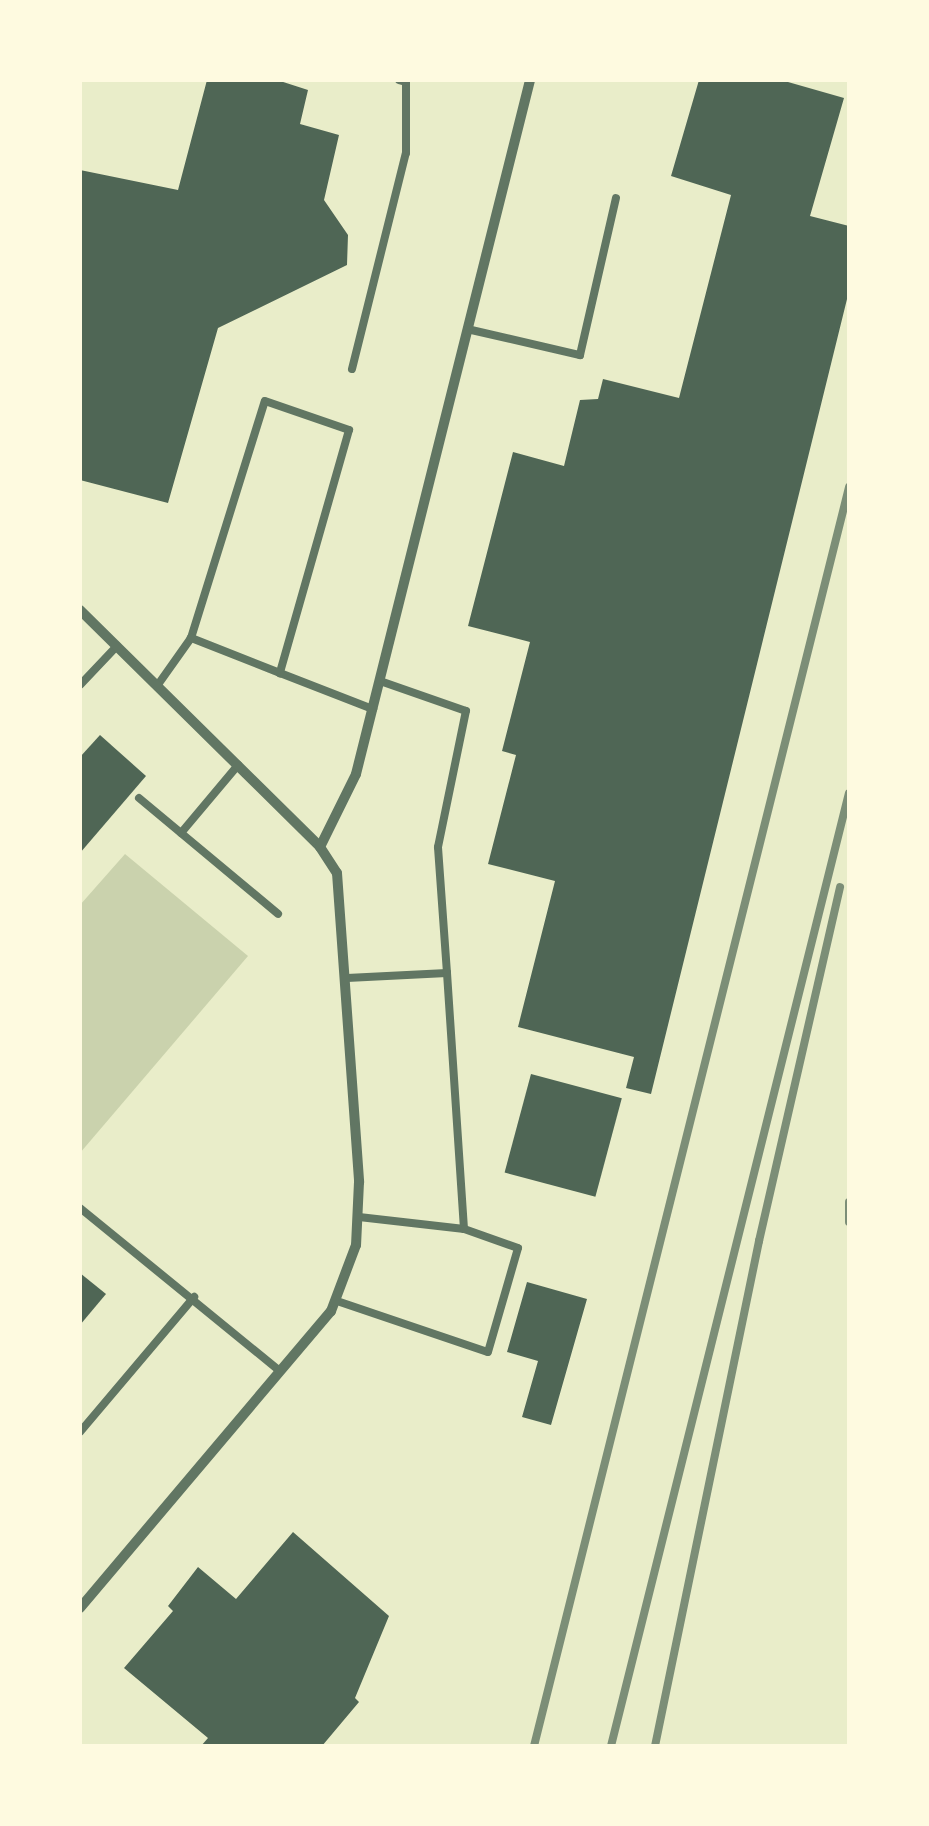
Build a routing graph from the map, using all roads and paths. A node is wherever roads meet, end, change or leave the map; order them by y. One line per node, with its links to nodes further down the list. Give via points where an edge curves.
1 (400, 80): 5 (lane, via 406,82 406,153)
2 (530, 80): 4 (street)
3 (616, 198): 4 (lane, via 580,355)
4 (468, 328): 10 (street)
5 (352, 369)
6 (80, 610): 8 (street)
7 (191, 638): 9 (lane); 9 (lane, via 265,400 349,430); 12 (lane)
8 (117, 646): 11 (lane); 12 (street)
9 (280, 673): 13 (lane)
10 (380, 681): 13 (street); 19 (lane, via 466,712 438,847)
11 (80, 685)
12 (157, 686): 14 (street)
13 (372, 709): 17 (street, via 356,774)
14 (238, 765): 16 (lane); 17 (street)
15 (138, 798): 16 (lane)
16 (181, 833): 18 (lane)
17 (320, 846): 20 (street, via 337,874)
18 (278, 914)
19 (448, 973): 20 (lane); 23 (lane)
20 (348, 978): 22 (street)
21 (80, 1208): 24 (lane)
22 (358, 1217): 23 (lane); 25 (street)
23 (464, 1229): 25 (lane, via 518,1248 488,1352)
24 (194, 1297): 26 (lane); 27 (lane)
25 (334, 1306): 26 (street)
26 (280, 1371): 28 (street)
27 (80, 1432)
28 (80, 1608)

